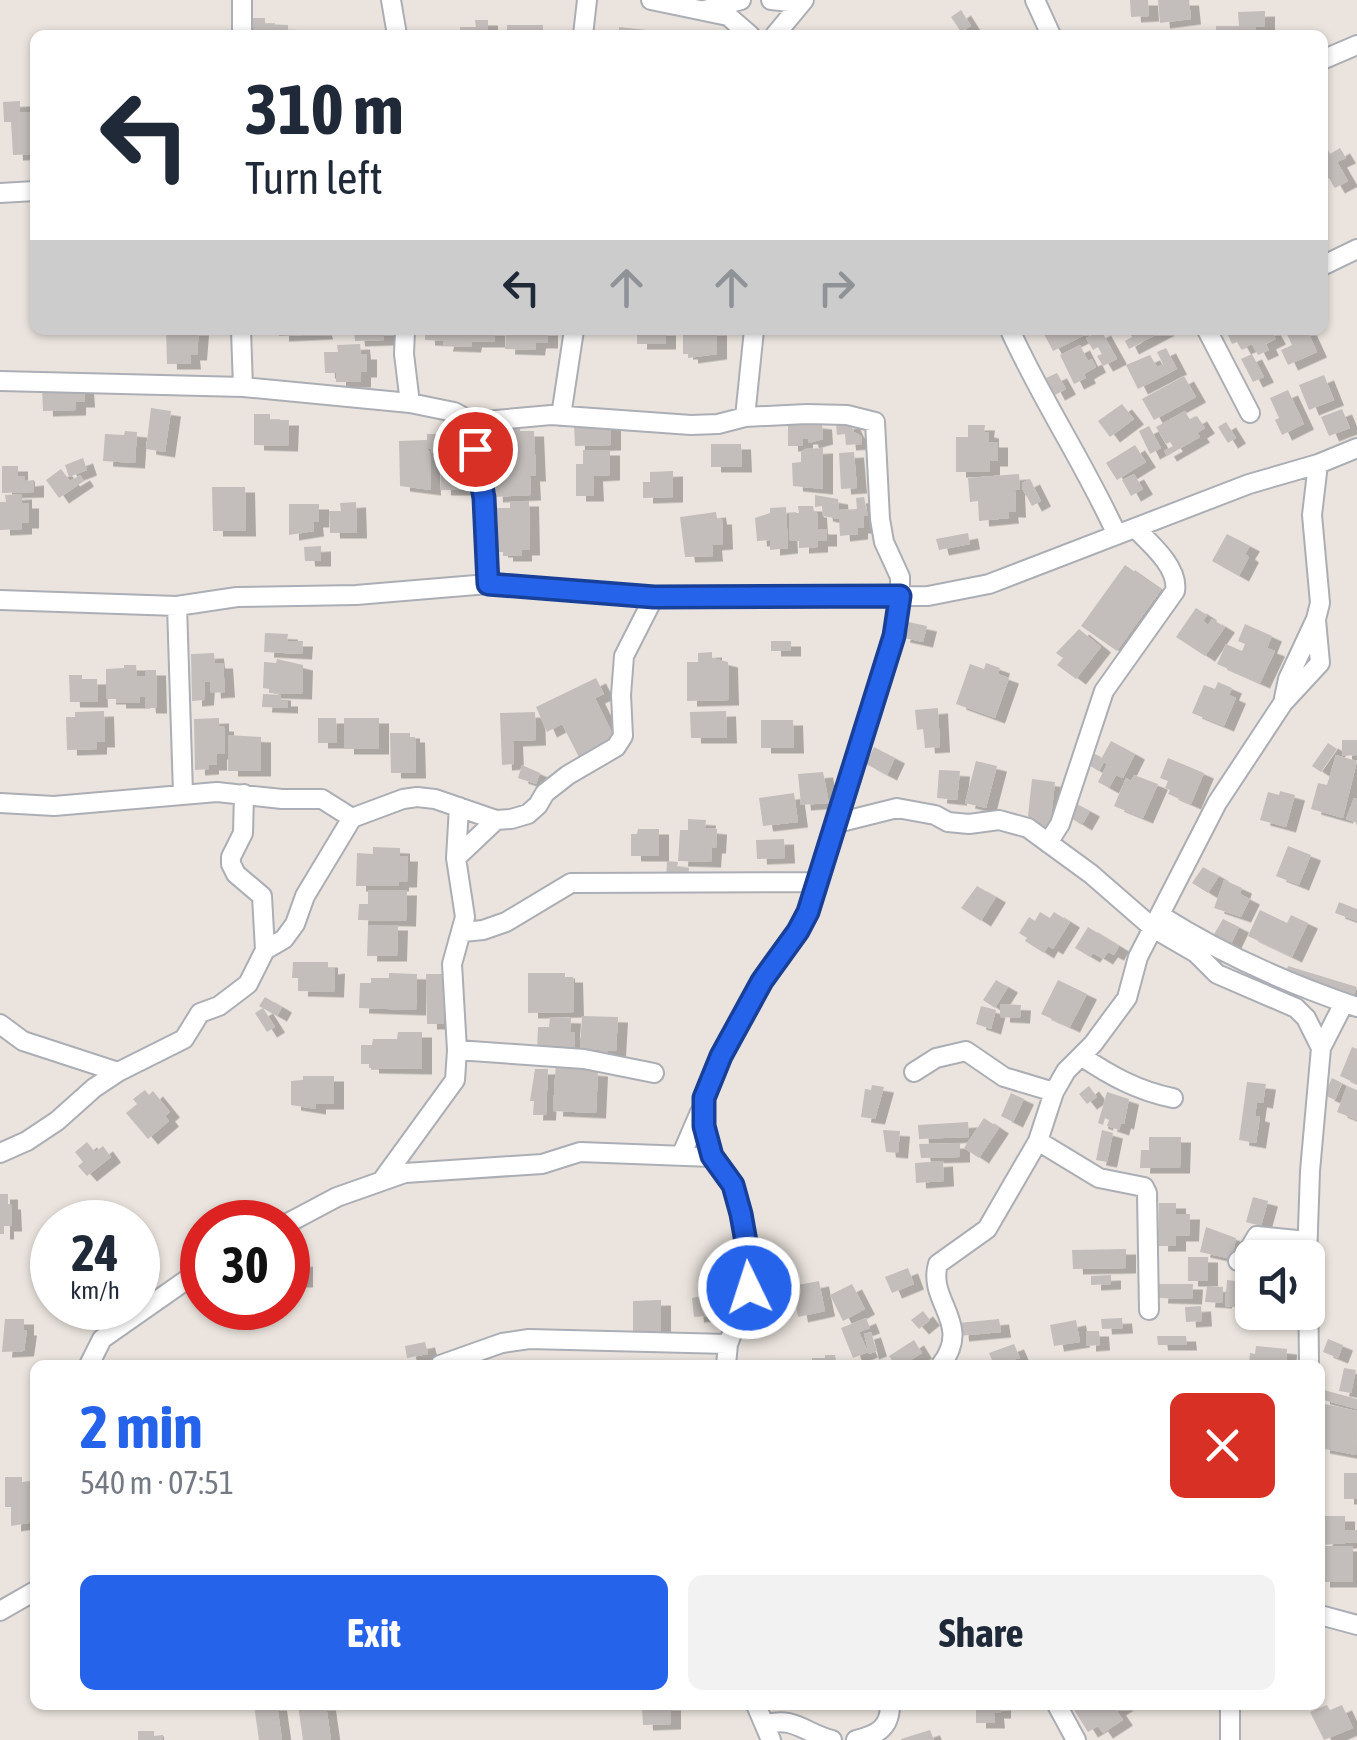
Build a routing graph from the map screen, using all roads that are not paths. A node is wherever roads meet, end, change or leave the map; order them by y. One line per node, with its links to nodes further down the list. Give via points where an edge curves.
1 (242, 0): 10 (street)
2 (391, 0): 11 (street)
3 (586, 0): 12 (street)
4 (651, 0): 9 (street)
5 (741, 0): 9 (street)
6 (770, 0): 8 (street)
7 (1035, 0): 15 (street)
8 (802, 2): 14 (street)
9 (705, 10): 13 (street, via 728,16)
10 (242, 30)
11 (395, 30)
12 (583, 30)
13 (744, 30)
14 (780, 30)
15 (1049, 30)
16 (1357, 45): 17 (street)
17 (1328, 57)
18 (30, 191): 19 (street)
19 (0, 193)
20 (1357, 250): 21 (street)
21 (1328, 263)
22 (240, 335): 29 (street)
23 (405, 335): 30 (street)
24 (573, 335): 32 (street)
25 (753, 335): 33 (street)
26 (1012, 335): 38 (street)
27 (1210, 335): 31 (street)
28 (0, 381): 29 (street)
29 (243, 387): 30 (street)
30 (410, 402): 34 (street)
31 (1250, 413)
32 (561, 416): 33 (street, via 690,425); 34 (street)
33 (745, 417): 40 (street, via 847,414 875,422 880,518)
34 (473, 422): 39 (street)
35 (1357, 448): 36 (street)
36 (1318, 464): 37 (street); 54 (street, via 1312,515 1320,663 1283,702 1217,803)
37 (1136, 528): 38 (street); 51 (street, via 1172,572 1175,591 1104,692)
38 (1117, 536): 40 (street, via 989,584)
39 (488, 584): 41 (street); 43 (street)
40 (900, 596): 41 (street); 50 (street)
41 (654, 597): 49 (street, via 624,656 622,740 545,793 528,814)
42 (0, 600): 43 (street)
43 (177, 606): 44 (street)
44 (183, 792): 45 (street); 46 (street, via 54,806)
45 (244, 794): 48 (street, via 322,800); 56 (street, via 243,834 231,864 262,896)
46 (0, 803)
47 (459, 807): 48 (street, via 403,798); 49 (street); 52 (street)
48 (352, 818): 56 (street, via 304,896 295,924)
49 (496, 820): 52 (street)
50 (837, 823): 51 (street, via 897,808 948,822 999,820); 53 (street)
51 (1048, 842): 54 (street)
52 (456, 858): 55 (street)
53 (817, 882): 55 (street, via 571,883 506,922); 69 (street, via 798,931 721,1056)
54 (1156, 921): 57 (street, via 1292,986); 59 (street, via 1216,974 1296,1008); 61 (street, via 1127,998)
55 (464, 932): 60 (street, via 452,964)
56 (265, 950): 63 (street, via 253,978 200,1013 184,1040)
57 (1350, 1005): 59 (street)
58 (0, 1024): 62 (street, via 23,1040)
59 (1321, 1048): 78 (street)
60 (457, 1050): 65 (street, via 584,1059); 71 (street, via 455,1080)
61 (1081, 1056): 67 (street); 68 (street, via 1110,1076)
62 (86, 1063): 63 (street); 66 (street)
63 (118, 1072): 66 (street)
64 (914, 1072): 67 (street, via 966,1050 1004,1077)
65 (654, 1073)
66 (94, 1088): 72 (street, via 27,1142)
67 (1054, 1092): 70 (street)
68 (1173, 1098)
69 (703, 1107): 73 (street); 74 (street)
70 (1038, 1141): 80 (street, via 1099,1178 1144,1187); 86 (street, via 987,1229 938,1264 954,1331)
71 (410, 1142): 75 (street); 76 (street)
72 (0, 1153)
73 (681, 1156): 74 (street); 75 (street, via 580,1152 542,1164)
74 (712, 1156): 82 (street, via 733,1185 748,1253 749,1288)
75 (427, 1170): 76 (street)
76 (383, 1179): 77 (street)
77 (310, 1211)
78 (1308, 1240)
79 (180, 1284): 83 (street, via 102,1338)
80 (1150, 1310)
81 (1309, 1330): 87 (street)
82 (728, 1344): 84 (street, via 529,1339); 85 (street)
83 (91, 1360)
84 (454, 1360)
85 (726, 1360)
86 (944, 1360)
87 (1309, 1360)
88 (30, 1595): 89 (street)
89 (0, 1610)
90 (1325, 1616): 91 (street)
91 (1357, 1626)
92 (890, 1710): 97 (street, via 882,1730)
93 (1060, 1710): 98 (street)
94 (1230, 1710): 99 (street)
95 (768, 1732): 96 (street, via 778,1720 790,1721)
96 (832, 1740)
97 (856, 1740)
98 (1076, 1740)
99 (1230, 1740)

